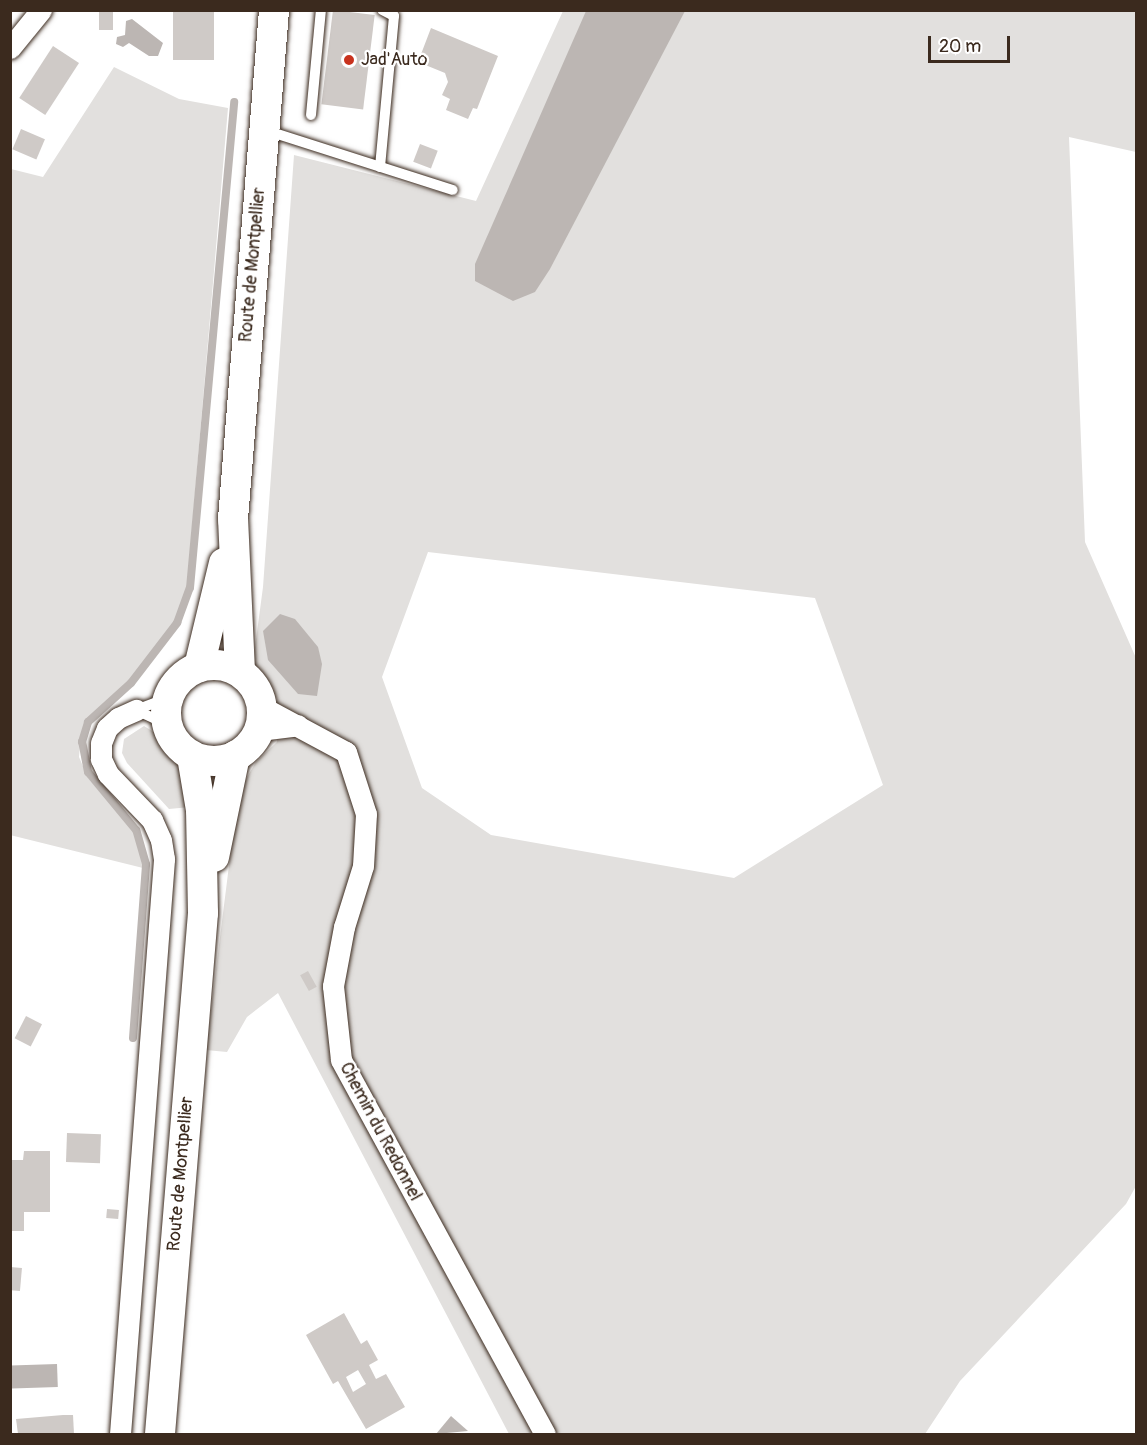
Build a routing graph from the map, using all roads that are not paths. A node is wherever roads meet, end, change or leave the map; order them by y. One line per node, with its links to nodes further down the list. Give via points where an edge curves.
1 (41, 10): 5 (street)
2 (274, 10): 7 (street, Route de Montpellier)
3 (321, 10): 6 (lane)
4 (382, 10): 8 (lane, via 394,16)
5 (10, 48)
6 (312, 115)
7 (264, 129): 8 (lane); 10 (street, Route de Montpellier)
8 (380, 167): 9 (lane)
9 (453, 190)
10 (233, 519): 11 (street, Route de Montpellier); 12 (street, Route de Montpellier)
11 (199, 667): 12 (street, via 220,665); 14 (street, via 180,679)
12 (240, 672): 15 (street, via 255,687)
13 (136, 710): 14 (lane); 14 (lane); 19 (street, via 112,723 101,743 101,759 108,774 152,820 164,859)
14 (168, 712): 16 (street, via 177,743)
15 (261, 719): 17 (street, via 245,750); 21 (street, Chemin du Redonnel, via 299,724 346,752 366,814 363,866 344,927 333,986 340,1060)
16 (192, 756): 17 (street, via 214,761); 18 (street, Route de Montpellier, via 201,810)
17 (235, 756): 18 (street, Route de Montpellier)
18 (202, 913): 20 (street, Route de Montpellier)
19 (120, 1434)
20 (160, 1434)
21 (545, 1434)

